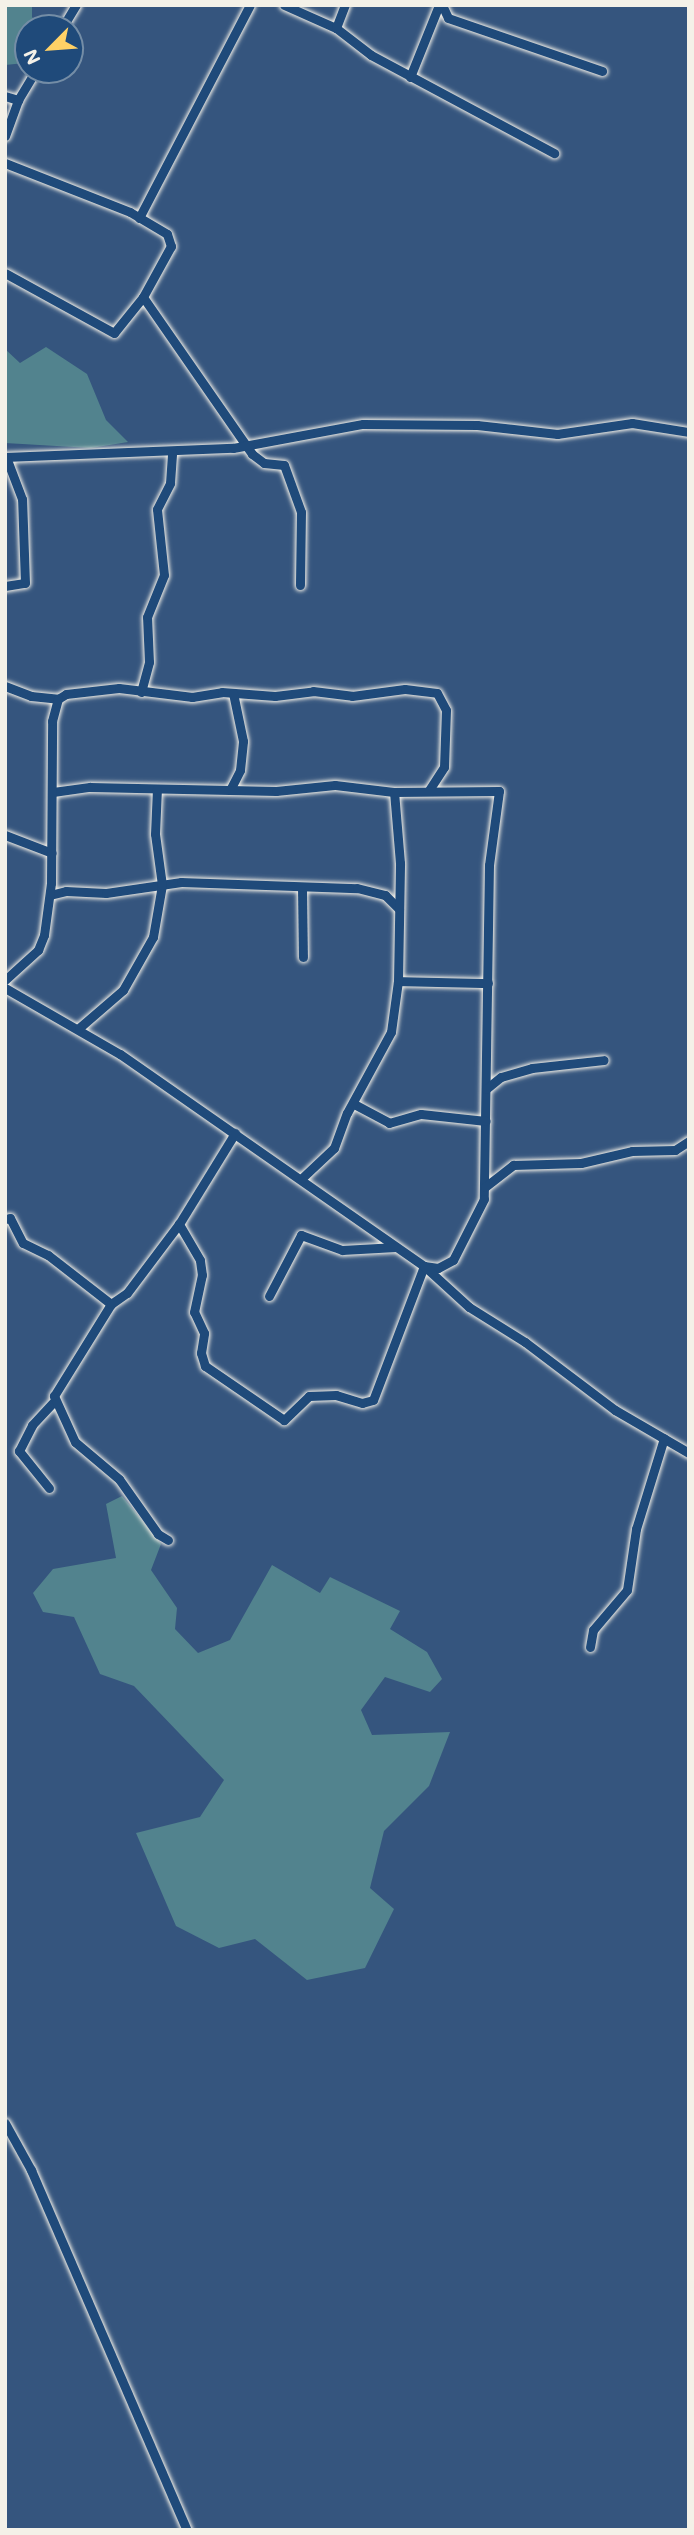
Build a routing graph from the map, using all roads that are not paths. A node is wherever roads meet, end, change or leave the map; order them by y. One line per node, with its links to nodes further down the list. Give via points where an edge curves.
1 (250, 5): 14 (street)
2 (284, 5): 5 (street)
3 (345, 5): 5 (street)
4 (441, 5): 6 (street, via 448,18); 7 (street)
5 (336, 28): 7 (street)
6 (602, 71)
7 (410, 77): 12 (street)
8 (28, 84): 10 (street)
9 (5, 96): 10 (street)
10 (18, 100): 11 (street)
11 (5, 136)
12 (554, 153)
13 (5, 163): 14 (street)
14 (139, 218): 16 (street, via 167,234 171,246)
15 (5, 273): 16 (street, via 107,332 120,330)
16 (143, 297): 18 (street)
17 (689, 432): 18 (street, via 632,423 558,434 491,425 363,424)
18 (246, 446): 19 (street); 21 (street, via 258,460 281,463 287,471 301,512)
19 (172, 453): 20 (street); 24 (street, via 170,483 157,509 164,575 145,628 149,662)
20 (6, 457): 22 (street, via 22,499 25,583)
21 (300, 585)
22 (5, 586)
23 (5, 686): 26 (street, via 31,696)
24 (141, 692): 25 (street, via 192,697); 26 (street, via 110,689)
25 (233, 693): 27 (street, via 243,749 240,770); 29 (street, via 287,696 313,691 352,696 405,689 437,693 446,710 444,766)
26 (58, 699): 30 (street, via 52,721)
27 (230, 788): 28 (street); 31 (street, via 276,791 345,786)
28 (157, 789): 30 (street, via 80,787); 34 (street, via 155,834)
29 (429, 790): 31 (street); 41 (street, via 499,791 489,865)
30 (53, 792): 33 (street)
31 (394, 792): 37 (street)
32 (5, 835): 33 (street)
33 (52, 853): 36 (street)
34 (162, 885): 35 (street, via 194,882); 36 (street); 43 (street, via 153,937 141,962 112,1002)
35 (302, 889): 37 (street, via 375,891 392,899); 38 (street)
36 (50, 895): 39 (street, via 41,944)
37 (399, 909): 40 (street)
38 (303, 957)
39 (5, 979)
40 (398, 981): 41 (street); 46 (street, via 391,1032)
41 (488, 983): 45 (street)
42 (5, 988): 43 (street)
43 (79, 1028): 48 (street)
44 (604, 1060): 45 (street, via 532,1068 501,1077)
45 (486, 1089): 47 (street)
46 (354, 1104): 47 (street, via 389,1123 421,1114); 50 (street, via 329,1156)
47 (486, 1121): 51 (street)
48 (235, 1133): 50 (street); 53 (street)
49 (689, 1140): 51 (street, via 675,1150 632,1151 581,1163 513,1166)
50 (302, 1178): 54 (street)
51 (485, 1187): 55 (street, via 477,1222 458,1254 445,1265)
52 (5, 1219): 57 (street, via 10,1218 23,1242 42,1251)
53 (179, 1224): 55 (street, via 202,1268 194,1312 204,1333 201,1361 284,1420 309,1396 336,1395 362,1403 373,1400); 57 (street, via 127,1293)
54 (396, 1247): 55 (street); 56 (street, via 342,1250 301,1235)
55 (424, 1266): 59 (street, via 469,1307 525,1342 615,1410)
56 (270, 1296)
57 (111, 1304): 58 (street)
58 (54, 1401): 61 (street, via 32,1425 19,1451); 62 (street, via 85,1455 119,1479)
59 (664, 1438): 60 (street); 63 (street, via 636,1529 627,1590 593,1630)
60 (689, 1453)
61 (49, 1488)
62 (167, 1540)
63 (590, 1647)
64 (5, 2123): 65 (street, via 30,2170)
65 (187, 2530)

